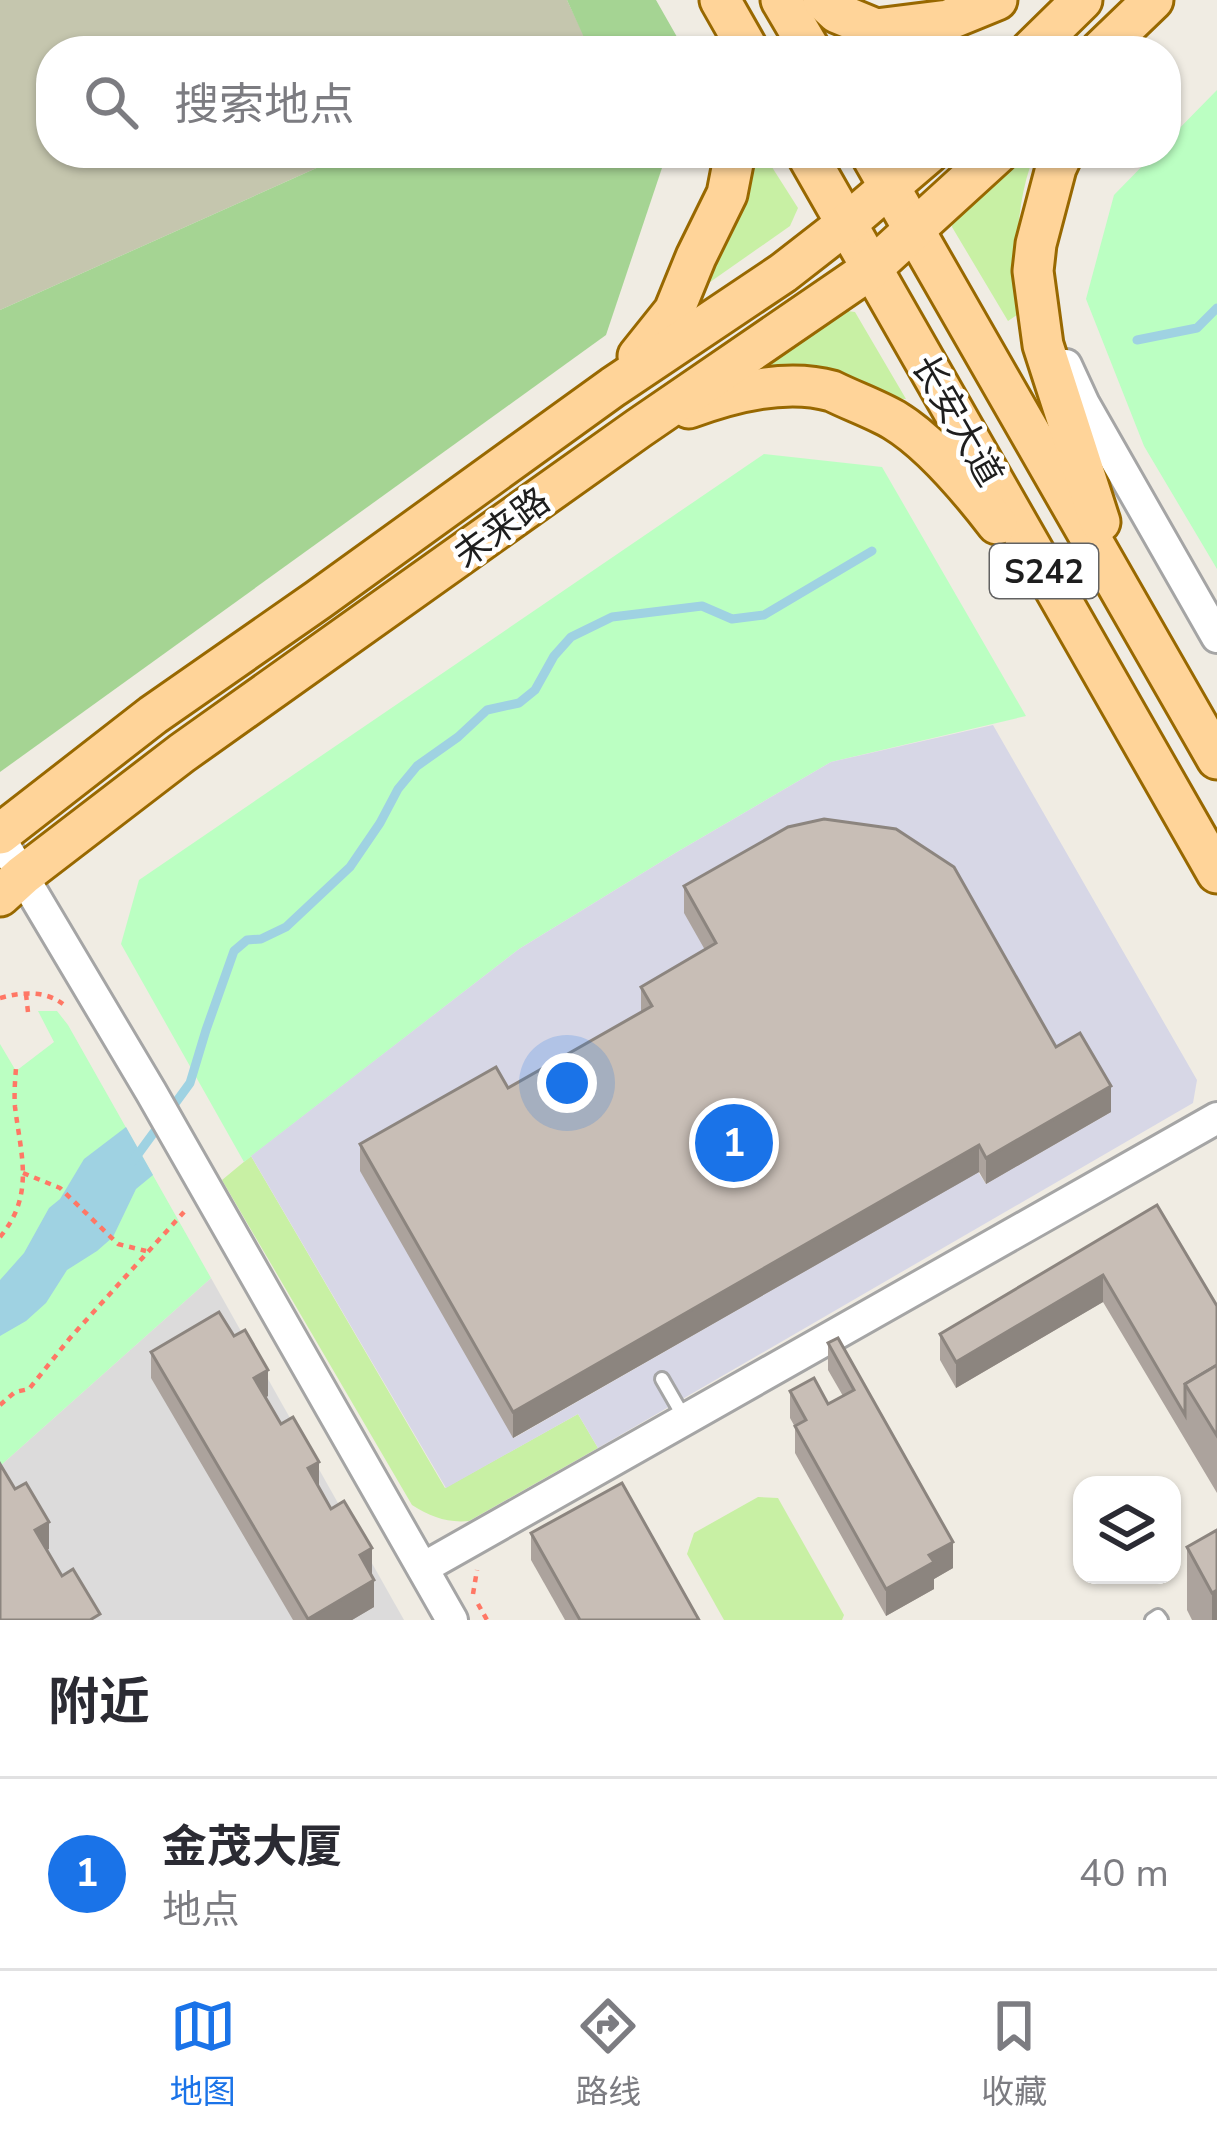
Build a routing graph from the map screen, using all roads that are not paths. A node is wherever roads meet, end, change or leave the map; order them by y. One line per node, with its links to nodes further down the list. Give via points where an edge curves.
1 (696, 0): 8 (main road)
2 (720, 0): 9 (main road)
3 (781, 0): 10 (main road)
4 (823, 0): 5 (main road, via 876,29 948,20)
5 (997, 0)
6 (1082, 0): 11 (main road)
7 (1153, 0): 12 (main road); 13 (main road)
8 (715, 36)
9 (740, 36)
10 (802, 36)
11 (1045, 36)
12 (1116, 36)
13 (1130, 36)
14 (732, 168): 23 (main road, via 674,311)
15 (814, 168): 19 (main road, 长安大道 / S242)
16 (982, 168): 20 (main road, 未来路)
17 (1056, 168): 21 (main road)
18 (880, 170): 19 (main road, 未来路); 20 (main road, 长安大道 / S242)
19 (846, 224): 22 (main road, 长安大道 / S242); 23 (main road, 未来路)
20 (914, 231): 22 (main road, 未来路); 25 (main road, 长安大道 / S242)
21 (1036, 244): 25 (main road, via 1043,345); 27 (street, via 1071,379)
22 (871, 269): 24 (main road, 未来路); 26 (main road, 长安大道 / S242)
23 (614, 387): 29 (main road, 未来路, via 153,715)
24 (639, 428): 26 (main road, via 765,387 832,391 896,421 934,454); 31 (main road, 未来路, via 182,753)
25 (1120, 590): 28 (main road, 长安大道 / S242)
26 (1074, 623): 30 (main road, 长安大道 / S242)
27 (1217, 637)
28 (1217, 759)
29 (0, 836): 31 (street)
30 (1217, 873)
31 (11, 885): 35 (street, via 151,1092)
32 (1217, 1118): 34 (street)
33 (662, 1379): 34 (lane)
34 (685, 1419): 35 (street)
35 (423, 1568): 36 (street)
36 (447, 1618)

